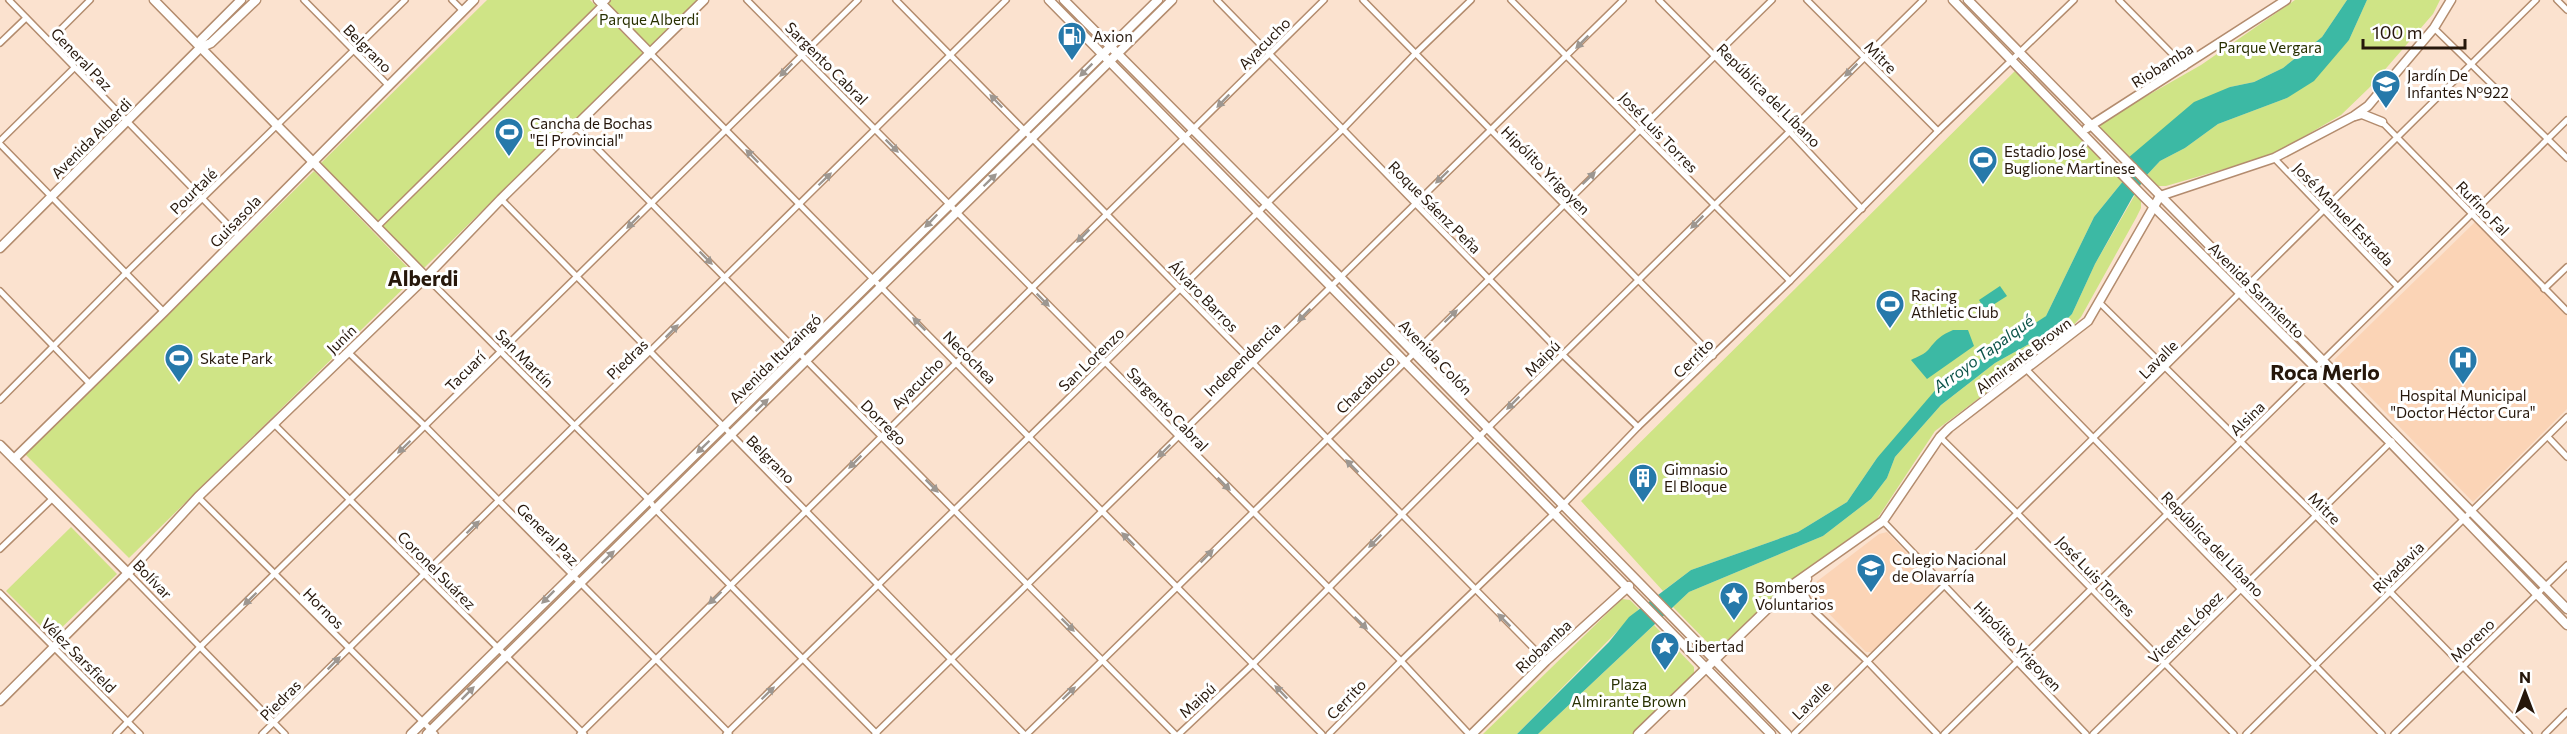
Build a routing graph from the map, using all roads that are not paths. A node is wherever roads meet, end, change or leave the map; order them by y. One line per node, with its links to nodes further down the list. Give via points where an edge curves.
1 (9, 0): 42 (street, General Paz)
2 (90, 0): 44 (street)
3 (154, 0): 47 (main road, San Martín)
4 (241, 0): 47 (main road, Avenida Alberdi, via 201,40)
5 (256, 0): 47 (main road, Avenida Alberdi, via 211,43)
6 (304, 0): 48 (street, Belgrano)
7 (405, 0): 48 (street, Pourtalé)
8 (452, 0): 41 (street)
9 (474, 0): 41 (main road, Guisasola)
10 (704, 0): 49 (main road, Junín)
11 (747, 0): 51 (street, Sargento Cabral)
12 (858, 0): 51 (street, Tacuarí)
13 (896, 0): 55 (street, Álvaro Barros)
14 (1006, 0): 55 (street, Piedras)
15 (1049, 0): 52 (main road, Avenida Colón)
16 (1064, 0): 46 (main road, Avenida Colón)
17 (1158, 0): 46 (main road, Avenida Ituzaingó)
18 (1172, 0): 53 (main road, Avenida Ituzaingó)
19 (1217, 0): 50 (street, Roque Sáenz Peña)
20 (1324, 0): 50 (street, Ayacucho)
21 (1363, 0): 54 (street, Hipólito Yrigoyen)
22 (1471, 0): 54 (street, San Lorenzo)
23 (1511, 0): 56 (street, José Luis Torres)
24 (1623, 0): 56 (street, Independencia, one-way to 56)
25 (1659, 0): 58 (street, República del Líbano)
26 (1772, 0): 58 (street, Chacabuco)
27 (1807, 0): 57 (street, Mitre)
28 (1923, 0): 57 (street, Maipú)
29 (1953, 0): 59 (main road, Avenida Sarmiento)
30 (1968, 0): 59 (main road, Avenida Sarmiento)
31 (2074, 0): 59 (street, Cerrito)
32 (2119, 0): 62 (street)
33 (2268, 0): 39 (street)
34 (2286, 0): 39 (main road, Riobamba)
35 (2451, 0): 43 (main road)
36 (2536, 0): 61 (street, Lavalle)
37 (2557, 0): 40 (street)
38 (602, 2): 49 (main road, Necochea); 109 (street)
39 (2276, 8): 62 (main road, Riobamba)
40 (2567, 10)
41 (463, 11): 64 (main road, Guisasola)
42 (26, 18): 44 (street, General Paz); 45 (street)
43 (2434, 28): 61 (street); 65 (main road)
44 (49, 41): 63 (street, General Paz)
45 (0, 43)
46 (1110, 47): 52 (main road, Avenida Ituzaingó); 53 (main road, Avenida Colón)
47 (200, 48): 68 (main road, Avenida Alberdi); 70 (main road, San Martín)
48 (353, 50): 64 (street, Belgrano); 70 (street, Pourtalé)
49 (650, 53): 72 (main road, Junín); 73 (street, Necochea)
50 (1269, 53): 76 (street, Roque Sáenz Peña); 78 (street, Ayacucho, one-way to 78)
51 (802, 54): 73 (street, Tacuarí, one-way to 73); 74 (street, Sargento Cabral)
52 (1103, 54): 60 (main road, Avenida Colón); 75 (main road, Avenida Ituzaingó, one-way to 75)
53 (1117, 54): 60 (main road, Avenida Ituzaingó); 78 (main road, Avenida Colón)
54 (1415, 54): 76 (street, San Lorenzo); 79 (street, Hipólito Yrigoyen)
55 (952, 55): 74 (street, Piedras); 75 (street, Álvaro Barros, one-way to 55)
56 (1568, 56): 77 (street, José Luis Torres); 79 (street, Independencia)
57 (1864, 56): 80 (street, Maipú, one-way to 80); 81 (street, Mitre)
58 (1714, 57): 77 (street, Chacabuco); 80 (street, República del Líbano)
59 (2017, 57): 71 (main road, Avenida Sarmiento); 81 (street, Cerrito); 82 (main road, Avenida Sarmiento)
60 (1110, 61): 84 (main road, Avenida Ituzaingó); 86 (main road, Avenida Colón)
61 (2470, 64): 83 (street, Lavalle); 85 (street)
62 (2185, 67): 71 (main road, Riobamba)
63 (74, 68): 68 (street, General Paz); 87 (street)
64 (389, 86): 90 (main road, Guisasola)
65 (2377, 95): 66 (main road); 69 (main road, via 2376,110)
66 (2354, 116): 69 (main road, via 2362,114); 89 (main road)
67 (2567, 120): 85 (street, Alsina)
68 (127, 122): 91 (main road, Avenida Alberdi); 93 (street, General Paz)
69 (2382, 122): 83 (street, Rufino Fal)
70 (277, 126): 90 (main road, San Martín); 93 (street, Pourtalé)
71 (2090, 126): 82 (main road, Riobamba); 92 (main road, Avenida Sarmiento)
72 (576, 127): 94 (main road, Junín); 95 (street, Dorrego)
73 (728, 130): 95 (street, Tacuarí); 98 (street, Necochea, one-way to 73)
74 (876, 130): 96 (street, Sargento Cabral, one-way to 96); 98 (street, Piedras, one-way to 74)
75 (1025, 130): 84 (street, Álvaro Barros); 96 (main road, Avenida Ituzaingó)
76 (1342, 130): 97 (street, San Lorenzo); 99 (street, Roque Sáenz Peña)
77 (1639, 130): 100 (street, Chacabuco, one-way to 77); 101 (street, José Luis Torres)
78 (1194, 131): 86 (street, Ayacucho); 97 (main road, Avenida Colón)
79 (1491, 131): 99 (street, Independencia, one-way to 99); 100 (street, Hipólito Yrigoyen)
80 (1789, 131): 101 (street, Maipú); 103 (street, República del Líbano)
81 (1938, 131): 103 (street, Cerrito)
82 (2082, 131): 102 (main road, Avenida Sarmiento)
83 (2397, 137): 104 (street, Lavalle); 107 (street, Rufino Fal)
84 (1032, 138): 105 (main road, Avenida Ituzaingó, one-way to 84); 108 (street, Álvaro Barros)
85 (2548, 138): 88 (street); 107 (street, Alsina)
86 (1185, 139): 106 (main road, Avenida Colón); 108 (street, Ayacucho)
87 (0, 142): 91 (street)
88 (2567, 158)
89 (2274, 159): 92 (main road); 104 (street, José Manuel Estrada)
90 (311, 162): 109 (main road, San Martín); 110 (main road, Guisasola)
91 (52, 195): 111 (main road, Avenida Alberdi); 113 (street)
92 (2160, 196): 102 (main road, Almirante Brown); 123 (main road, Avenida Sarmiento)
93 (202, 198): 110 (street, General Paz); 113 (street, Pourtalé)
94 (501, 199): 114 (main road, Junín); 115 (street, Belgrano)
95 (651, 203): 115 (street, Tacuarí, one-way to 115); 116 (street, Dorrego, one-way to 116)
96 (949, 203): 105 (street, Sargento Cabral); 119 (main road, Avenida Ituzaingó, one-way to 119)
97 (1267, 203): 106 (street, San Lorenzo); 117 (main road, Avenida Colón)
98 (800, 204): 116 (street, Piedras); 119 (street, Necochea)
99 (1415, 204): 117 (street, Independencia); 118 (street, Roque Sáenz Peña)
100 (1563, 204): 118 (street, Chacabuco); 120 (street, Hipólito Yrigoyen)
101 (1713, 206): 120 (street, Maipú, one-way to 120); 121 (street, José Luis Torres)
102 (2154, 206): 130 (main road, Avenida Sarmiento); 131 (main road, Almirante Brown)
103 (1862, 209): 121 (street, Cerrito)
104 (2324, 211): 123 (street, Lavalle); 124 (street, José Manuel Estrada)
105 (957, 212): 125 (main road, Avenida Ituzaingó); 126 (street, Sargento Cabral)
106 (1258, 213): 122 (main road, Avenida Colón); 127 (street, San Lorenzo)
107 (2471, 213): 124 (street, Alsina); 128 (street, Rufino Fal)
108 (1105, 214): 126 (street, Ayacucho, one-way to 126); 127 (street, Álvaro Barros)
109 (376, 228): 114 (main road, San Martín)
110 (239, 236): 133 (main road, Guisasola)
111 (0, 248)
112 (2567, 267): 128 (street)
113 (126, 273): 133 (street); 134 (street, Pourtalé)
114 (426, 277): 135 (main road, Junín); 136 (street, San Martín)
115 (576, 278): 136 (street, Tacuarí); 139 (street, Belgrano)
116 (725, 278): 137 (street, Dorrego); 139 (street, Piedras, one-way to 116)
117 (1341, 278): 122 (street, Independencia); 138 (main road, Avenida Colón)
118 (1489, 279): 138 (street, Chacabuco, one-way to 118); 140 (street, Roque Sáenz Peña)
119 (875, 280): 125 (street, Necochea); 137 (main road, Avenida Ituzaingó)
120 (1639, 280): 140 (street, Maipú); 141 (street, Hipólito Yrigoyen)
121 (1790, 281): 141 (street, Cerrito)
122 (1333, 286): 143 (main road, Avenida Colón); 146 (street, Independencia, one-way to 146)
123 (2249, 286): 130 (street, Lavalle); 147 (main road, Avenida Sarmiento)
124 (2397, 286): 147 (street, Alsina)
125 (882, 287): 142 (main road, Avenida Ituzaingó); 144 (street, Necochea, one-way to 125)
126 (1030, 288): 144 (street, Ayacucho); 145 (street, Sargento Cabral, one-way to 145)
127 (1181, 289): 145 (street, San Lorenzo); 146 (street, Álvaro Barros)
128 (2544, 289): 132 (street, Rufino Fal)
129 (0, 291): 134 (street)
130 (2241, 294): 147 (main road, Avenida Sarmiento); 148 (street, Lavalle)
131 (2100, 303): 148 (street, Mitre); 149 (main road, Almirante Brown, via 2082,328)
132 (2567, 311)
133 (164, 312): 150 (main road, Guisasola)
134 (54, 348): 150 (street); 151 (street, Pourtalé)
135 (348, 352): 153 (main road, Junín); 154 (street, General Paz)
136 (501, 352): 154 (street, Tacuarí); 155 (street, San Martín)
137 (799, 352): 142 (street, Dorrego); 157 (main road, Avenida Ituzaingó)
138 (1413, 352): 143 (street, Chacabuco); 158 (main road, Avenida Colón)
139 (651, 353): 155 (street, Piedras); 157 (street, Belgrano)
140 (1562, 354): 156 (street, Roque Sáenz Peña); 158 (street, Maipú, one-way to 158)
141 (1713, 356): 156 (street, Cerrito)
142 (808, 361): 159 (main road, Avenida Ituzaingó, one-way to 142); 161 (street, Dorrego)
143 (1404, 361): 165 (main road, Avenida Colón); 167 (street, Chacabuco)
144 (955, 362): 160 (street, Necochea); 161 (street, Ayacucho)
145 (1106, 362): 160 (street, San Lorenzo); 163 (street, Sargento Cabral)
146 (1254, 365): 163 (street, Independencia); 167 (street, Álvaro Barros)
147 (2320, 365): 168 (main road, Avenida Sarmiento); 169 (street, Alsina)
148 (2167, 367): 166 (street, Lavalle); 169 (street, Mitre)
149 (2027, 370): 164 (main road, Almirante Brown); 166 (street, República del Líbano)
150 (90, 384): 172 (main road, Guisasola)
151 (0, 400)
152 (2567, 417): 162 (street, Rivadavia)
153 (273, 423): 173 (main road, Junín); 176 (street, Coronel Suárez)
154 (426, 426): 176 (street, Tacuarí, one-way to 176); 177 (street, General Paz)
155 (574, 427): 175 (street, San Martín); 177 (street, Piedras)
156 (1638, 427): 178 (street, Cerrito)
157 (723, 428): 159 (street, Belgrano); 175 (main road, Avenida Ituzaingó, one-way to 175)
158 (1487, 429): 165 (street, Maipú); 178 (main road, Avenida Colón)
159 (731, 435): 179 (main road, Avenida Ituzaingó); 181 (street, Belgrano)
160 (1029, 435): 180 (street, San Lorenzo); 183 (street, Necochea)
161 (881, 436): 180 (street, Dorrego, one-way to 180); 181 (street, Ayacucho, one-way to 181)
162 (2548, 436): 171 (street); 184 (street, Rivadavia)
163 (1179, 437): 182 (street, Sargento Cabral, one-way to 182); 183 (street, Independencia, one-way to 183)
164 (1940, 437): 186 (street, José Luis Torres); 191 (main road, Almirante Brown)
165 (1478, 438): 185 (main road, Avenida Colón); 188 (street, Maipú)
166 (2095, 438): 186 (street, Lavalle); 187 (street, República del Líbano)
167 (1327, 440): 182 (street, Chacabuco); 188 (street, Álvaro Barros, one-way to 167)
168 (2394, 440): 184 (main road, Avenida Sarmiento); 189 (street, Vicente López); 190 (main road, Avenida Sarmiento)
169 (2241, 441): 187 (street, Alsina); 189 (street, Mitre)
170 (0, 445): 172 (main road, Bolívar)
171 (2567, 457)
172 (14, 459): 174 (main road, Bolívar)
173 (198, 497): 195 (main road, Junín); 198 (street, Hornos)
174 (52, 498): 192 (street); 195 (main road, Bolívar)
175 (649, 500): 179 (street, San Martín); 197 (main road, Avenida Ituzaingó)
176 (350, 501): 196 (street, Coronel Suárez); 198 (street, Tacuarí)
177 (499, 501): 196 (street, Piedras, one-way to 177); 197 (street, General Paz)
178 (1563, 505): 185 (street, Cerrito); 199 (main road, Avenida Colón)
179 (656, 510): 200 (main road, Avenida Ituzaingó, one-way to 179); 201 (street, San Martín)
180 (955, 510): 202 (street, San Lorenzo); 203 (street, Dorrego)
181 (806, 511): 201 (street, Ayacucho); 202 (street, Belgrano)
182 (1252, 511): 204 (street, Chacabuco, one-way to 182); 209 (street, Sargento Cabral)
183 (1102, 512): 203 (street, Independencia); 204 (street, Necochea, one-way to 183)
184 (2471, 512): 190 (street, Rivadavia); 206 (main road, Avenida Sarmiento)
185 (1553, 513): 207 (main road, Avenida Colón); 210 (street, Cerrito)
186 (2017, 513): 205 (street, Lavalle); 208 (street, José Luis Torres)
187 (2167, 514): 208 (street, Alsina); 211 (street, República del Líbano)
188 (1401, 515): 209 (street, Maipú, one-way to 209); 210 (street, Álvaro Barros)
189 (2316, 516): 211 (street, Vicente López); 212 (street, Mitre)
190 (2464, 519): 212 (street, Rivadavia); 214 (main road, Avenida Sarmiento)
191 (1883, 521): 194 (main road, Almirante Brown); 205 (street, Hipólito Yrigoyen)
192 (0, 549)
193 (2567, 565): 206 (street, Moreno)
194 (1819, 567): 215 (main road, Almirante Brown, via 1792,585); 216 (main road, via 1800,588)
195 (128, 573): 219 (main road, Junín); 220 (street, Bolívar)
196 (423, 574): 221 (street, Coronel Suárez); 222 (street, Piedras)
197 (572, 574): 200 (street, General Paz); 221 (main road, Avenida Ituzaingó, one-way to 221)
198 (274, 576): 220 (street, Tacuarí, one-way to 220); 222 (street, Hornos)
199 (1635, 580): 207 (main road, Riobamba); 226 (main road, Avenida Colón)
200 (580, 583): 223 (main road, Avenida Ituzaingó); 224 (street, General Paz)
201 (730, 584): 224 (street, Ayacucho, one-way to 224); 225 (street, San Martín)
202 (879, 585): 225 (street, San Lorenzo); 227 (street, Belgrano)
203 (1028, 585): 227 (street, Independencia); 228 (street, Dorrego, one-way to 228)
204 (1177, 587): 228 (street, Chacabuco); 233 (street, Necochea)
205 (1944, 587): 231 (street, Lavalle); 232 (street, Hipólito Yrigoyen)
206 (2546, 587): 214 (street, Moreno); 217 (main road, Avenida Sarmiento)
207 (1627, 588): 230 (main road, Riobamba); 237 (main road, Avenida Colón)
208 (2091, 588): 232 (street, Alsina); 234 (street, José Luis Torres)
209 (1327, 589): 229 (street, Sargento Cabral, one-way to 229); 233 (street, Maipú)
210 (1474, 589): 229 (street, Cerrito); 230 (street, Álvaro Barros, one-way to 210)
211 (2241, 590): 234 (street, Vicente López); 235 (street, República del Líbano)
212 (2390, 592): 235 (street, Rivadavia); 236 (street, Mitre)
213 (0, 593): 219 (street, Vélez Sarsfield)
214 (2538, 595): 218 (main road, Avenida Sarmiento); 236 (street, Moreno)
215 (1771, 607): 216 (main road, via 1791,596); 226 (main road, Almirante Brown)
216 (1810, 607): 231 (street)
217 (2567, 609)
218 (2567, 625)
219 (54, 647): 238 (main road, Junín); 240 (street, Vélez Sarsfield)
220 (200, 647): 240 (street, Tacuarí); 242 (street, Bolívar)
221 (498, 647): 223 (street, Coronel Suárez); 241 (main road, Avenida Ituzaingó)
222 (348, 649): 241 (street, Hornos); 242 (street, Piedras, one-way to 222)
223 (506, 655): 243 (main road, Avenida Ituzaingó, one-way to 223); 244 (street, Coronel Suárez)
224 (654, 658): 244 (street, Ayacucho); 245 (street, General Paz)
225 (803, 658): 245 (street, San Lorenzo, one-way to 225); 251 (street, San Martín)
226 (1714, 659): 237 (main road, Almirante Brown); 259 (main road, Avenida Colón)
227 (951, 660): 251 (street, Independencia); 252 (street, Belgrano)
228 (1103, 660): 252 (street, Chacabuco, one-way to 228); 253 (street, Dorrego)
229 (1401, 661): 255 (street, Cerrito); 256 (street, Sargento Cabral)
230 (1546, 661): 256 (main road, Riobamba)
231 (1867, 661): 260 (street, Lavalle); 261 (street)
232 (2016, 661): 262 (street, Alsina); 263 (street, Hipólito Yrigoyen)
233 (1253, 664): 253 (street, Maipú); 254 (street, Necochea, one-way to 233)
234 (2165, 664): 264 (street, Vicente López); 265 (street, José Luis Torres)
235 (2315, 665): 266 (street, Rivadavia); 267 (street, República del Líbano)
236 (2463, 665): 268 (street, Moreno); 269 (street, Mitre)
237 (1705, 668): 257 (main road, Almirante Brown); 258 (main road, Avenida Colón)
238 (0, 701)
239 (2567, 712): 270 (street)
240 (128, 722): 246 (street, Tacuarí); 247 (street, Vélez Sarsfield)
241 (423, 722): 243 (street, Hornos); 250 (main road, Avenida Ituzaingó)
242 (274, 723): 248 (street, Piedras); 249 (street, Bolívar)
243 (431, 733)
244 (582, 733)
245 (728, 733)
246 (116, 734)
247 (140, 734)
248 (262, 734)
249 (285, 734)
250 (411, 734)
251 (876, 734)
252 (1026, 734)
253 (1177, 734)
254 (1322, 734)
255 (1329, 734)
256 (1471, 734)
257 (1638, 734)
258 (1771, 734)
259 (1787, 734)
260 (1794, 734)
261 (1936, 734)
262 (1944, 734)
263 (2086, 734)
264 (2093, 734)
265 (2234, 734)
266 (2246, 734)
267 (2382, 734)
268 (2394, 734)
269 (2529, 734)
270 (2545, 734)

